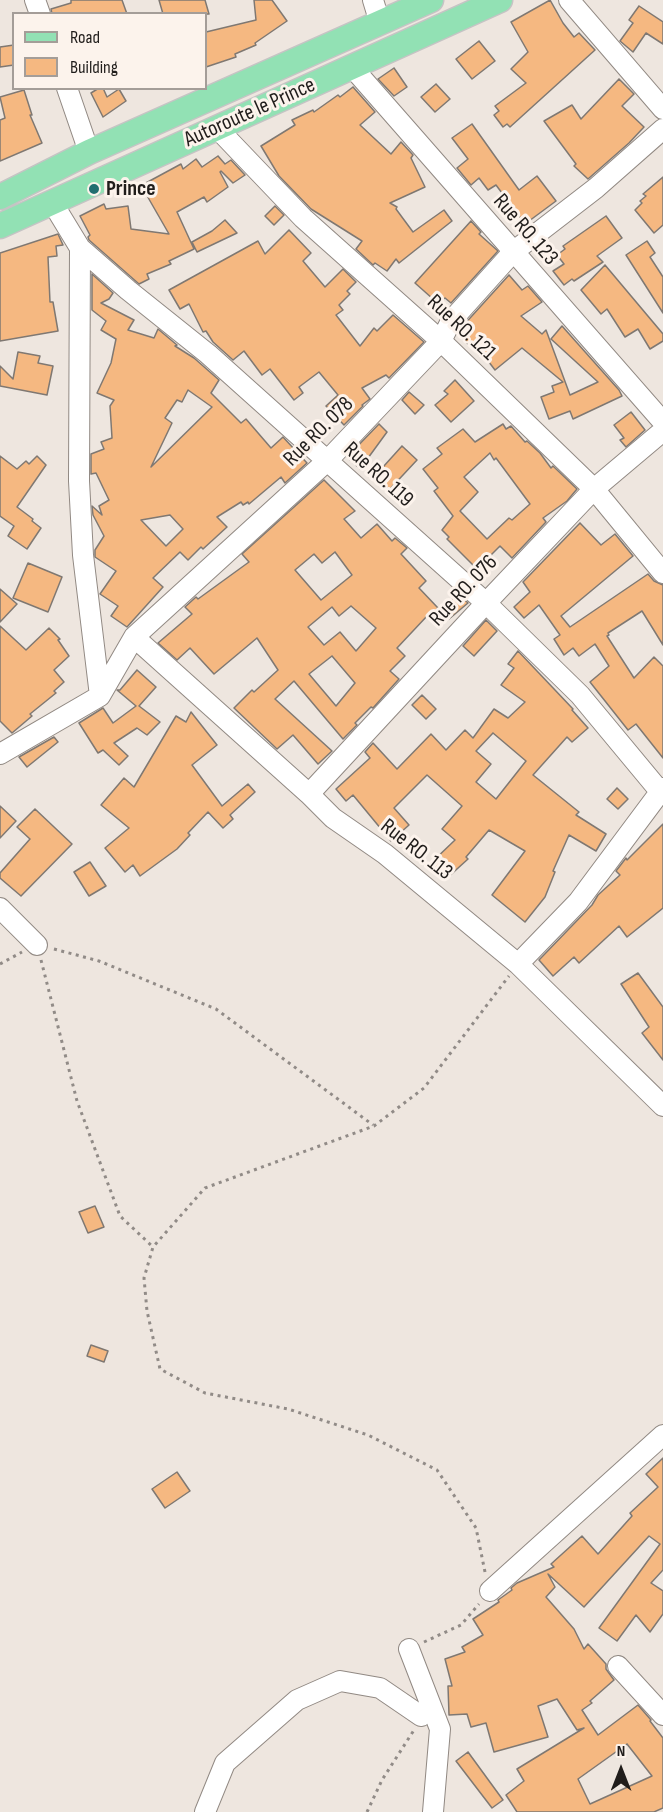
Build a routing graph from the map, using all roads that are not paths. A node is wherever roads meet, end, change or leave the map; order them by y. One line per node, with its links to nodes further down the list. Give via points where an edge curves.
1 (373, 0): 5 (street)
2 (431, 0): 5 (main road, Autoroute le Prince)
3 (500, 0): 6 (main road, Autoroute le Prince)
4 (569, 0): 8 (street)
5 (381, 23): 11 (main road, Autoroute le Prince)
6 (352, 67): 9 (main road, Autoroute le Prince); 16 (street, Rue RO. 123)
7 (68, 90): 11 (street)
8 (663, 109)
9 (216, 128): 13 (main road, Autoroute le Prince); 17 (street, Rue RO. 121, via 303,218)
10 (663, 129): 16 (street, Rue RO. 078, via 596,188)
11 (89, 152): 12 (main road, Autoroute le Prince)
12 (0, 196)
13 (52, 202): 14 (main road, Autoroute le Prince); 15 (street, Rue RO. 119)
14 (0, 226)
15 (80, 248): 20 (street, Rue RO. 119, via 208,354); 25 (street, via 79,481 83,555)
16 (513, 252): 17 (street, Rue RO. 078, via 451,321); 18 (street, Rue RO. 123)
17 (441, 342): 20 (street, Rue RO. 078); 21 (street, Rue RO. 121)
18 (663, 423)
19 (663, 431): 21 (street, Rue RO. 076)
20 (327, 461): 23 (street, Rue RO. 119); 24 (street, Rue RO. 078)
21 (594, 489): 22 (street, Rue RO. 121); 23 (street, Rue RO. 076)
22 (663, 573)
23 (486, 603): 27 (street, Rue RO. 119, via 580,695); 28 (street, Rue RO. 076)
24 (134, 637): 25 (street, Rue RO. 078); 28 (street, Rue RO. 113)
25 (100, 696): 26 (street, Rue RO. 078)
26 (0, 754)
27 (662, 791): 31 (street, via 578,902)
28 (309, 794): 31 (street, Rue RO. 113, via 333,818 385,854)
29 (0, 908): 30 (street)
30 (37, 945)
31 (518, 964): 32 (street, Rue RO. 113)
32 (663, 1106)
33 (663, 1435): 34 (street)
34 (490, 1591)
35 (409, 1649): 40 (street, via 440,1729)
36 (618, 1666): 37 (street)
37 (663, 1715)
38 (421, 1716): 39 (street, via 380,1688 340,1681 297,1700 225,1763)
39 (206, 1812)
40 (433, 1812)

